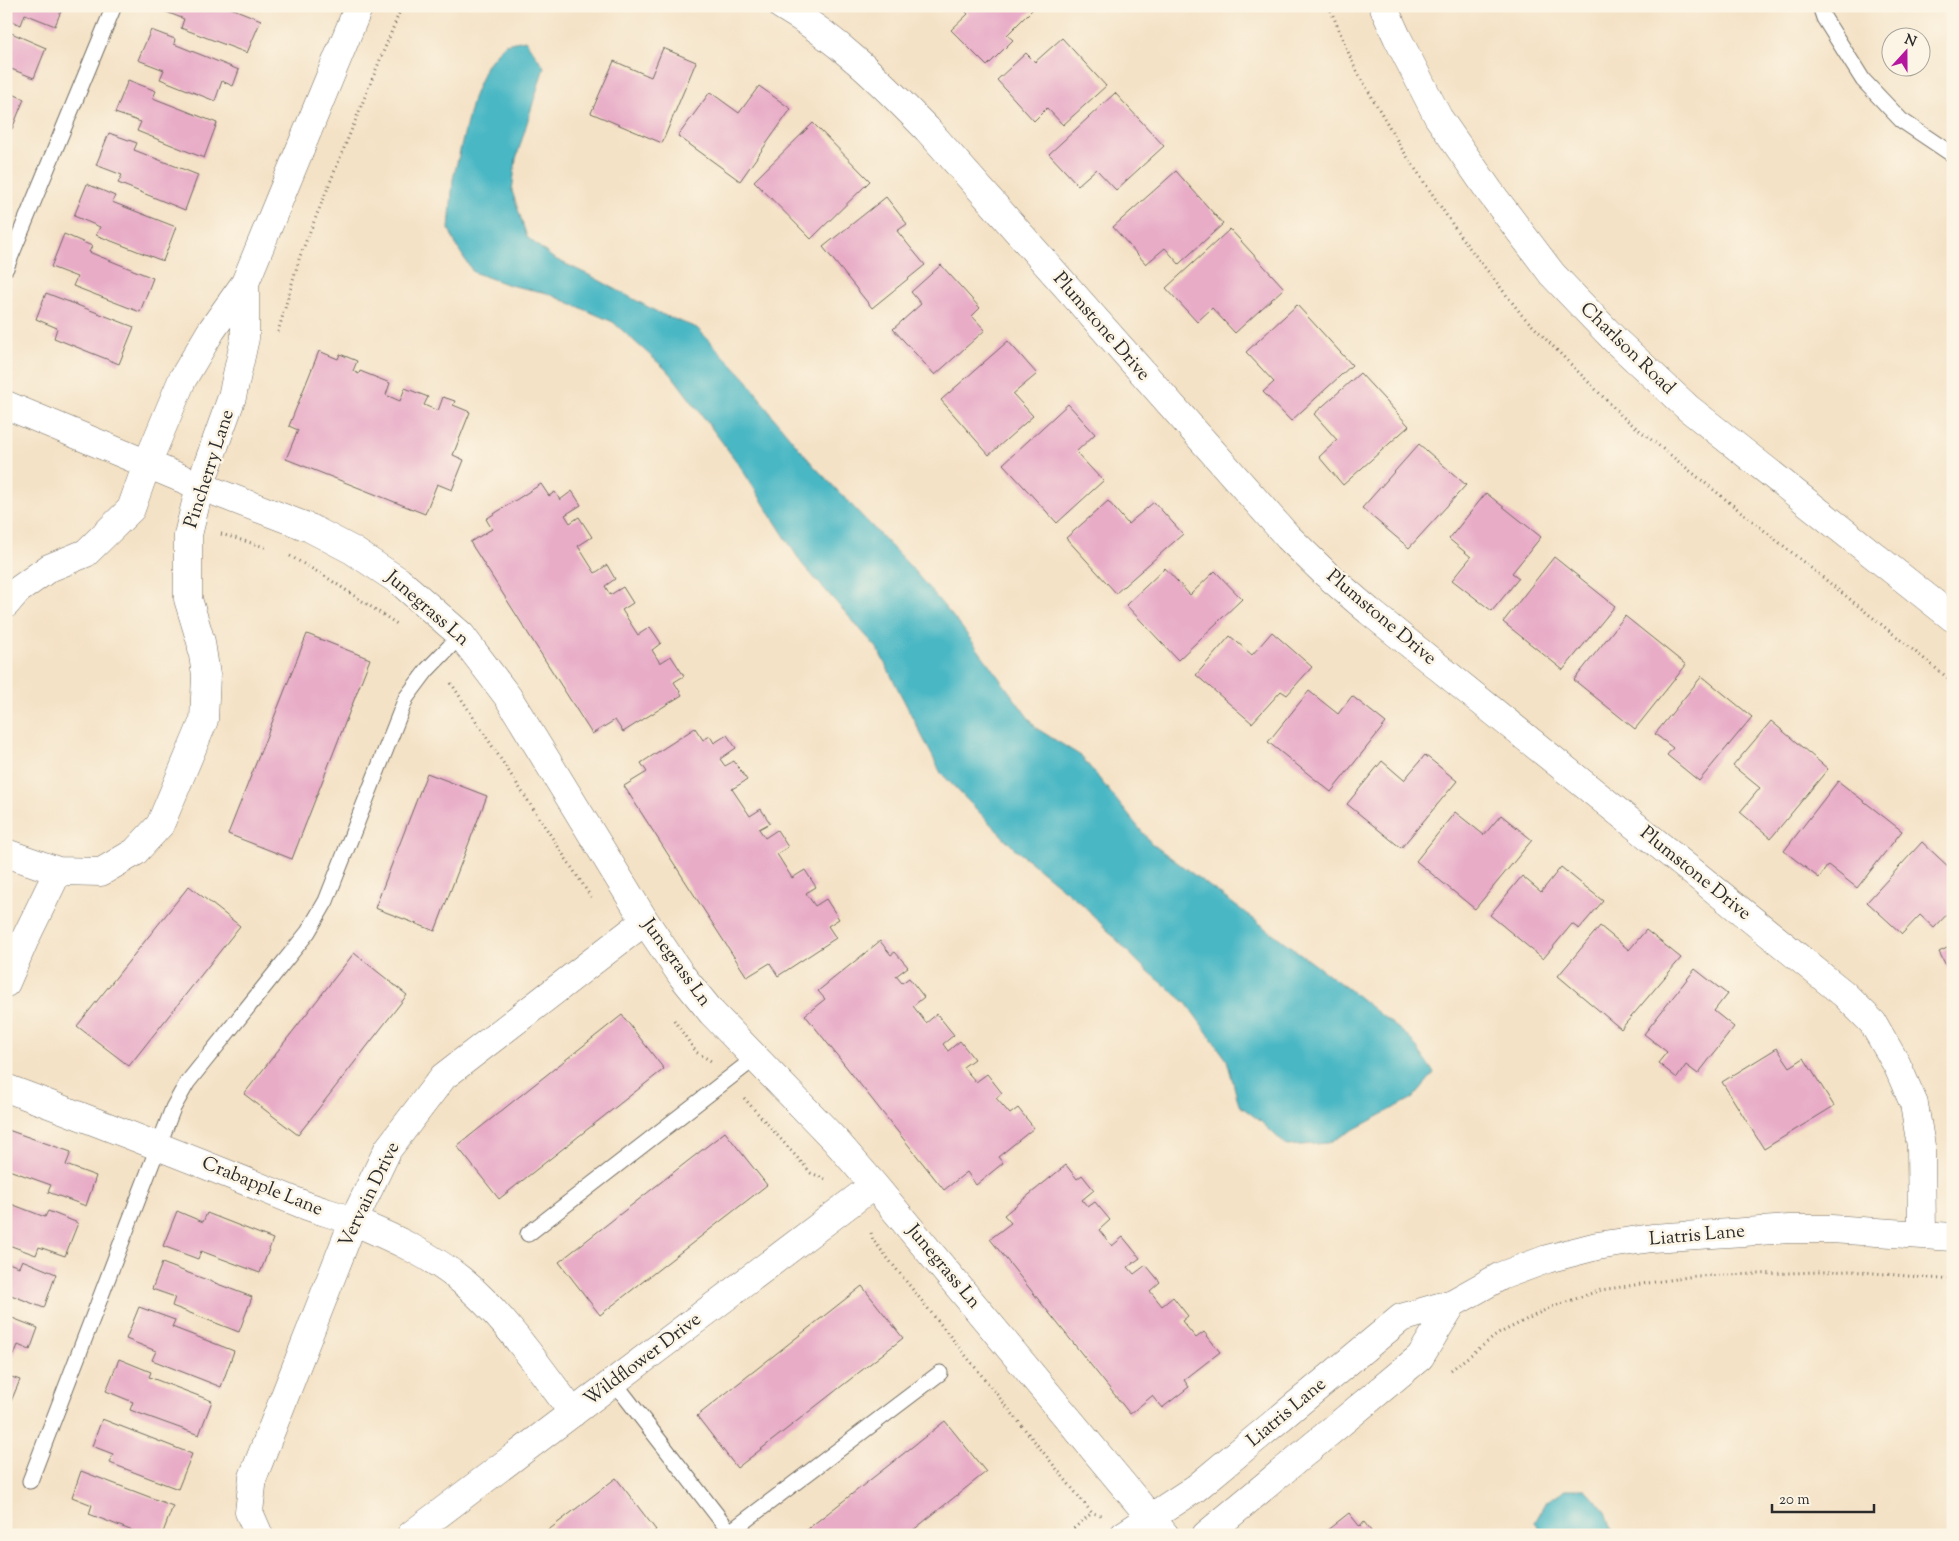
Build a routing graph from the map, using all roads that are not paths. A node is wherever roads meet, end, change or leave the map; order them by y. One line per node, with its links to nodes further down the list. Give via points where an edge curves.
1 (114, 6): 7 (lane)
2 (359, 6): 8 (street, Pincherry Lane)
3 (782, 6): 25 (street, Plumstone Drive, via 840,47 889,89 1275,522 1326,574 1844,994 1873,1023 1914,1104 1921,1146)
4 (1384, 6): 13 (street, Charlson Road, via 1438,118 1552,274 1616,341 1688,408)
5 (1820, 6): 6 (lane, via 1824,18 1863,80 1901,120)
6 (1953, 155)
7 (6, 268)
8 (246, 283): 10 (street, Pincherry Lane, via 211,331 182,380); 11 (street, Pincherry Lane, via 245,338 234,389)
9 (6, 405): 10 (street, Junegrass Ln)
10 (147, 464): 11 (street, Junegrass Ln); 12 (street, Pincherry Lane, via 131,509 86,553 49,568 16,590)
11 (200, 486): 14 (street, Junegrass Ln, via 310,528 352,550 399,581); 16 (street, Pincherry Lane, via 188,535 188,599 201,642 206,675 204,720 160,824 136,852 101,872)
12 (6, 604)
13 (1953, 618)
14 (461, 636): 17 (street, Junegrass Ln, via 508,697); 21 (lane, via 427,670 406,698 326,901 308,932 187,1083)
15 (6, 853): 16 (street, Pincherry Lane)
16 (58, 872): 18 (street)
17 (645, 921): 19 (street, Junegrass Ln, via 712,1013); 23 (street, Vervain Drive, via 443,1076 388,1149)
18 (6, 983)
19 (755, 1058): 22 (street, Junegrass Ln); 24 (lane)
20 (6, 1088): 21 (street, Crabapple Lane)
21 (158, 1146): 23 (street, Crabapple Lane); 31 (lane)
22 (874, 1185): 29 (street, Wildflower Drive); 32 (street, Junegrass Ln)
23 (353, 1222): 30 (street, Crabapple Lane, via 421,1254 461,1280 498,1318); 34 (street, Vervain Drive, via 252,1477 249,1512)
24 (528, 1234)
25 (1922, 1234): 26 (street, Liatris Lane); 27 (street, Liatris Lane, via 1789,1229 1652,1238 1597,1246 1547,1259 1501,1276)
26 (1953, 1237)
27 (1453, 1303): 32 (street, Liatris Lane, via 1401,1318 1196,1488); 37 (street, Liatris Lane, via 1420,1357)
28 (940, 1373): 33 (lane)
29 (614, 1382): 30 (street, Wildflower Drive); 33 (lane)
30 (573, 1413): 35 (street, Wildflower Drive)
31 (30, 1480)
32 (1158, 1526): 36 (street, Liatris Lane)
33 (728, 1533)
34 (259, 1535)
35 (411, 1535)
36 (1124, 1535)
37 (1206, 1535)

